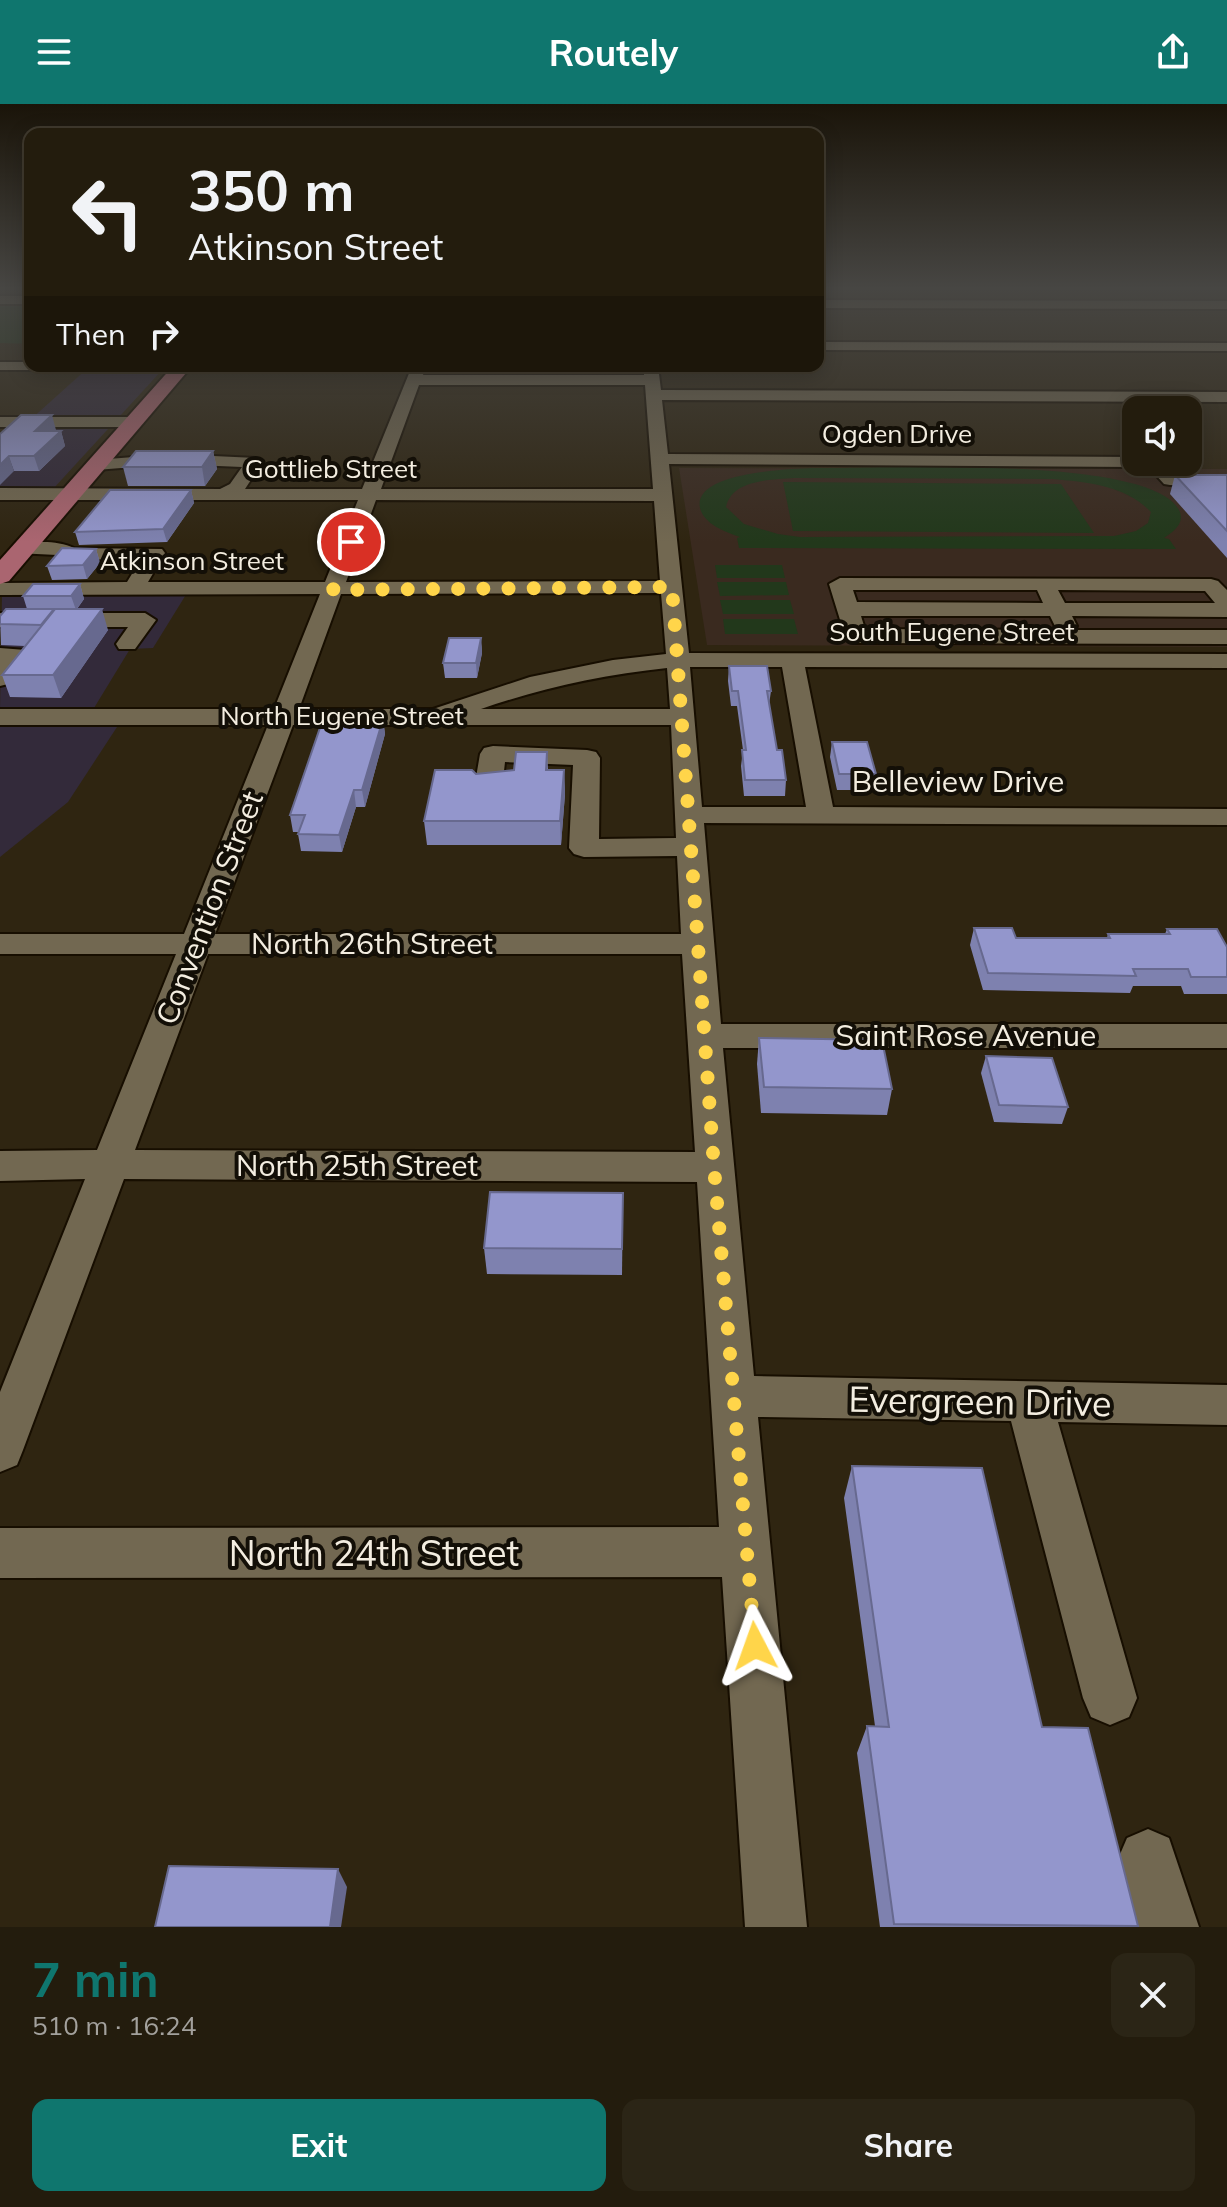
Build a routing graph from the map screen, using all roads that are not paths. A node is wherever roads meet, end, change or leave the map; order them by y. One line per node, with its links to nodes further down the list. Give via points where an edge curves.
1 (1104, 371): 9 (street)
2 (96, 372): 8 (street)
3 (138, 372): 4 (street, via 129,382)
4 (174, 372)
5 (178, 372): 14 (main road)
6 (416, 373): 7 (street); 24 (street, Convention Street)
7 (652, 381): 10 (street); 15 (street)
8 (86, 383)
9 (1130, 396)
10 (1122, 397)
11 (1202, 397): 12 (street)
12 (1227, 397)
13 (0, 422): 14 (street)
14 (133, 422): 17 (main road)
15 (659, 459): 16 (street, Ogden Drive); 25 (street)
16 (1122, 462)
17 (96, 465): 21 (main road); 23 (street, via 171,459 250,462 236,488)
18 (1166, 476): 19 (street)
19 (1227, 482)
20 (0, 494): 21 (street, Gottlieb Street)
21 (70, 494): 22 (street, Gottlieb Street); 27 (main road)
22 (159, 494): 23 (street, Gottlieb Street); 26 (street, via 143,514)
23 (224, 494): 24 (street, Gottlieb Street)
24 (369, 495): 25 (street, Gottlieb Street); 34 (street, Convention Street)
25 (661, 495): 30 (street)
26 (185, 514)
27 (23, 549): 28 (main road); 32 (street, via 155,553)
28 (0, 576)
29 (1044, 584): 35 (street, via 1211,585); 36 (street, via 840,584); 37 (street)
30 (672, 587): 34 (street, Atkinson Street); 43 (street)
31 (0, 589): 32 (street, Atkinson Street)
32 (133, 589): 33 (street, Atkinson Street)
33 (167, 589): 34 (street, Atkinson Street); 39 (street)
34 (333, 590): 46 (street, Convention Street)
35 (1227, 607): 37 (street)
36 (848, 609): 37 (street); 42 (street, via 856,636)
37 (1057, 609): 42 (street)
38 (0, 620): 39 (street)
39 (145, 620): 41 (street)
40 (1227, 637): 42 (street)
41 (127, 644)
42 (1081, 653): 44 (street, South Eugene Street); 45 (street, South Eugene Street)
43 (678, 660): 44 (street, South Eugene Street); 48 (street, South Eugene Street, via 530,684); 50 (street)
44 (792, 660): 54 (street)
45 (1227, 661)
46 (285, 715): 47 (street, North Eugene Street); 48 (street, North Eugene Street); 58 (street, Convention Street)
47 (8, 716): 51 (street)
48 (438, 716): 49 (street, North Eugene Street)
49 (515, 716): 50 (street, North Eugene Street); 52 (street)
50 (683, 717): 56 (street)
51 (0, 739)
52 (509, 754): 53 (street, via 493,754); 56 (street, Belleview Drive, via 587,758 584,848)
53 (488, 789)
54 (821, 815): 55 (street, Belleview Drive); 56 (street, Belleview Drive)
55 (1227, 817)
56 (690, 831): 59 (street)
57 (0, 944): 58 (street, North 26th Street)
58 (196, 944): 59 (street, North 26th Street); 62 (street, Convention Street)
59 (697, 944): 60 (street)
60 (705, 1036): 61 (street, Saint Rose Avenue); 64 (street)
61 (1227, 1036)
62 (111, 1164): 63 (street, North 25th Street); 64 (street, North 25th Street); 68 (street, Convention Street)
63 (0, 1166)
64 (714, 1167): 65 (street)
65 (734, 1396): 66 (street, Evergreen Drive); 69 (street)
66 (1029, 1402): 67 (street, Evergreen Drive); 71 (street)
67 (1227, 1405)
68 (0, 1450)
69 (748, 1552): 70 (street, North 24th Street); 73 (street)
70 (0, 1553)
71 (1110, 1698)
72 (1148, 1859): 74 (street)
73 (776, 1927)
74 (1168, 1927)

